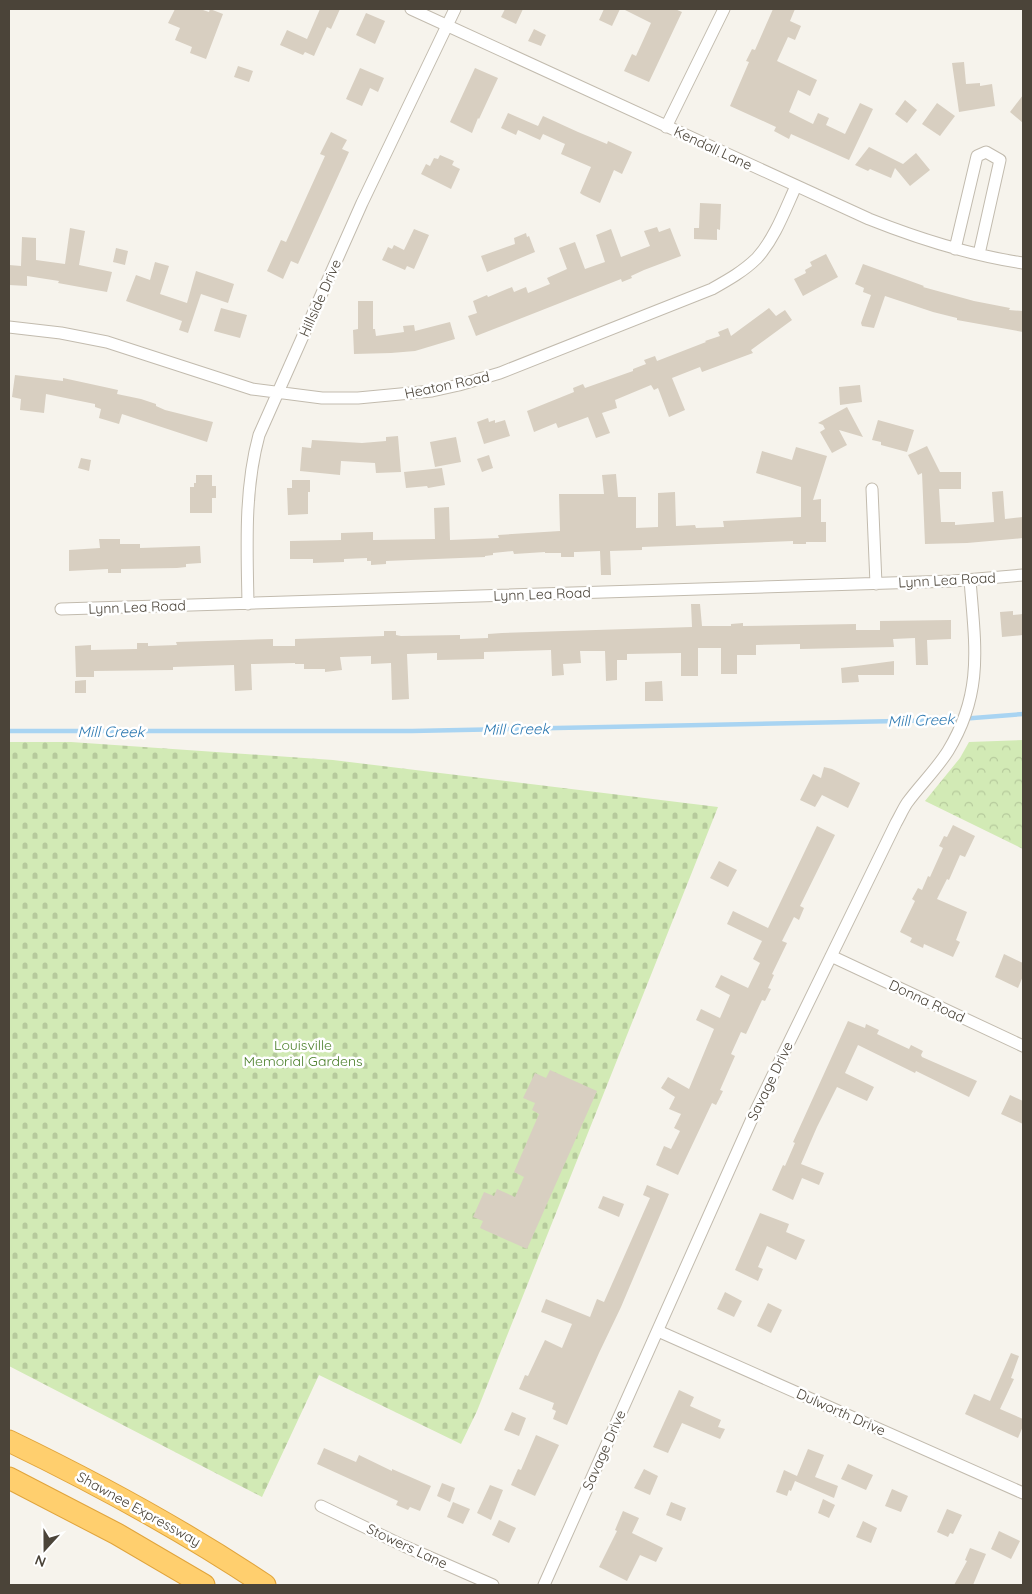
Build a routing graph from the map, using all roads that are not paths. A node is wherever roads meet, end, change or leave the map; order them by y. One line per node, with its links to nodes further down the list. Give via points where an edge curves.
1 (411, 9): 4 (street, Kendall Lane)
2 (455, 9): 4 (street, Hillside Drive)
3 (724, 9): 5 (street)
4 (447, 25): 5 (street, Kendall Lane); 11 (street, Hillside Drive, via 362,203)
5 (666, 127): 6 (street, Kendall Lane)
6 (796, 186): 7 (street, Kendall Lane, via 908,235); 11 (street, Heaton Road, via 776,230 756,258 738,274 688,300 500,373 459,385 401,395 358,398)
7 (955, 249): 8 (street, Kendall Lane); 8 (street, via 977,156 986,152 1000,160)
8 (979, 254): 9 (street, Kendall Lane)
9 (1023, 262)
10 (9, 327): 11 (street, Heaton Road, via 107,342 252,389)
11 (277, 393): 16 (street, Hillside Drive, via 259,435 248,489)
12 (872, 489): 15 (street)
13 (1023, 575): 14 (street, Lynn Lea Road)
14 (970, 580): 15 (street, Lynn Lea Road); 18 (street, Savage Drive, via 975,651 969,705 947,752 908,802 896,823)
15 (876, 584): 16 (street, Lynn Lea Road)
16 (248, 604): 17 (street, Lynn Lea Road)
17 (60, 609)
18 (831, 956): 19 (street, Donna Road); 20 (street, Savage Drive, via 755,1112)
19 (1023, 1046)
20 (658, 1331): 23 (street, Dulworth Drive); 28 (street, Savage Drive)
21 (9, 1441): 26 (highway, Shawnee Expressway, via 161,1519)
22 (9, 1478): 25 (highway, via 117,1534)
23 (1023, 1493)
24 (321, 1506): 27 (street, Stowers Lane)
25 (204, 1585)
26 (265, 1585)
27 (493, 1585)
28 (544, 1585)

